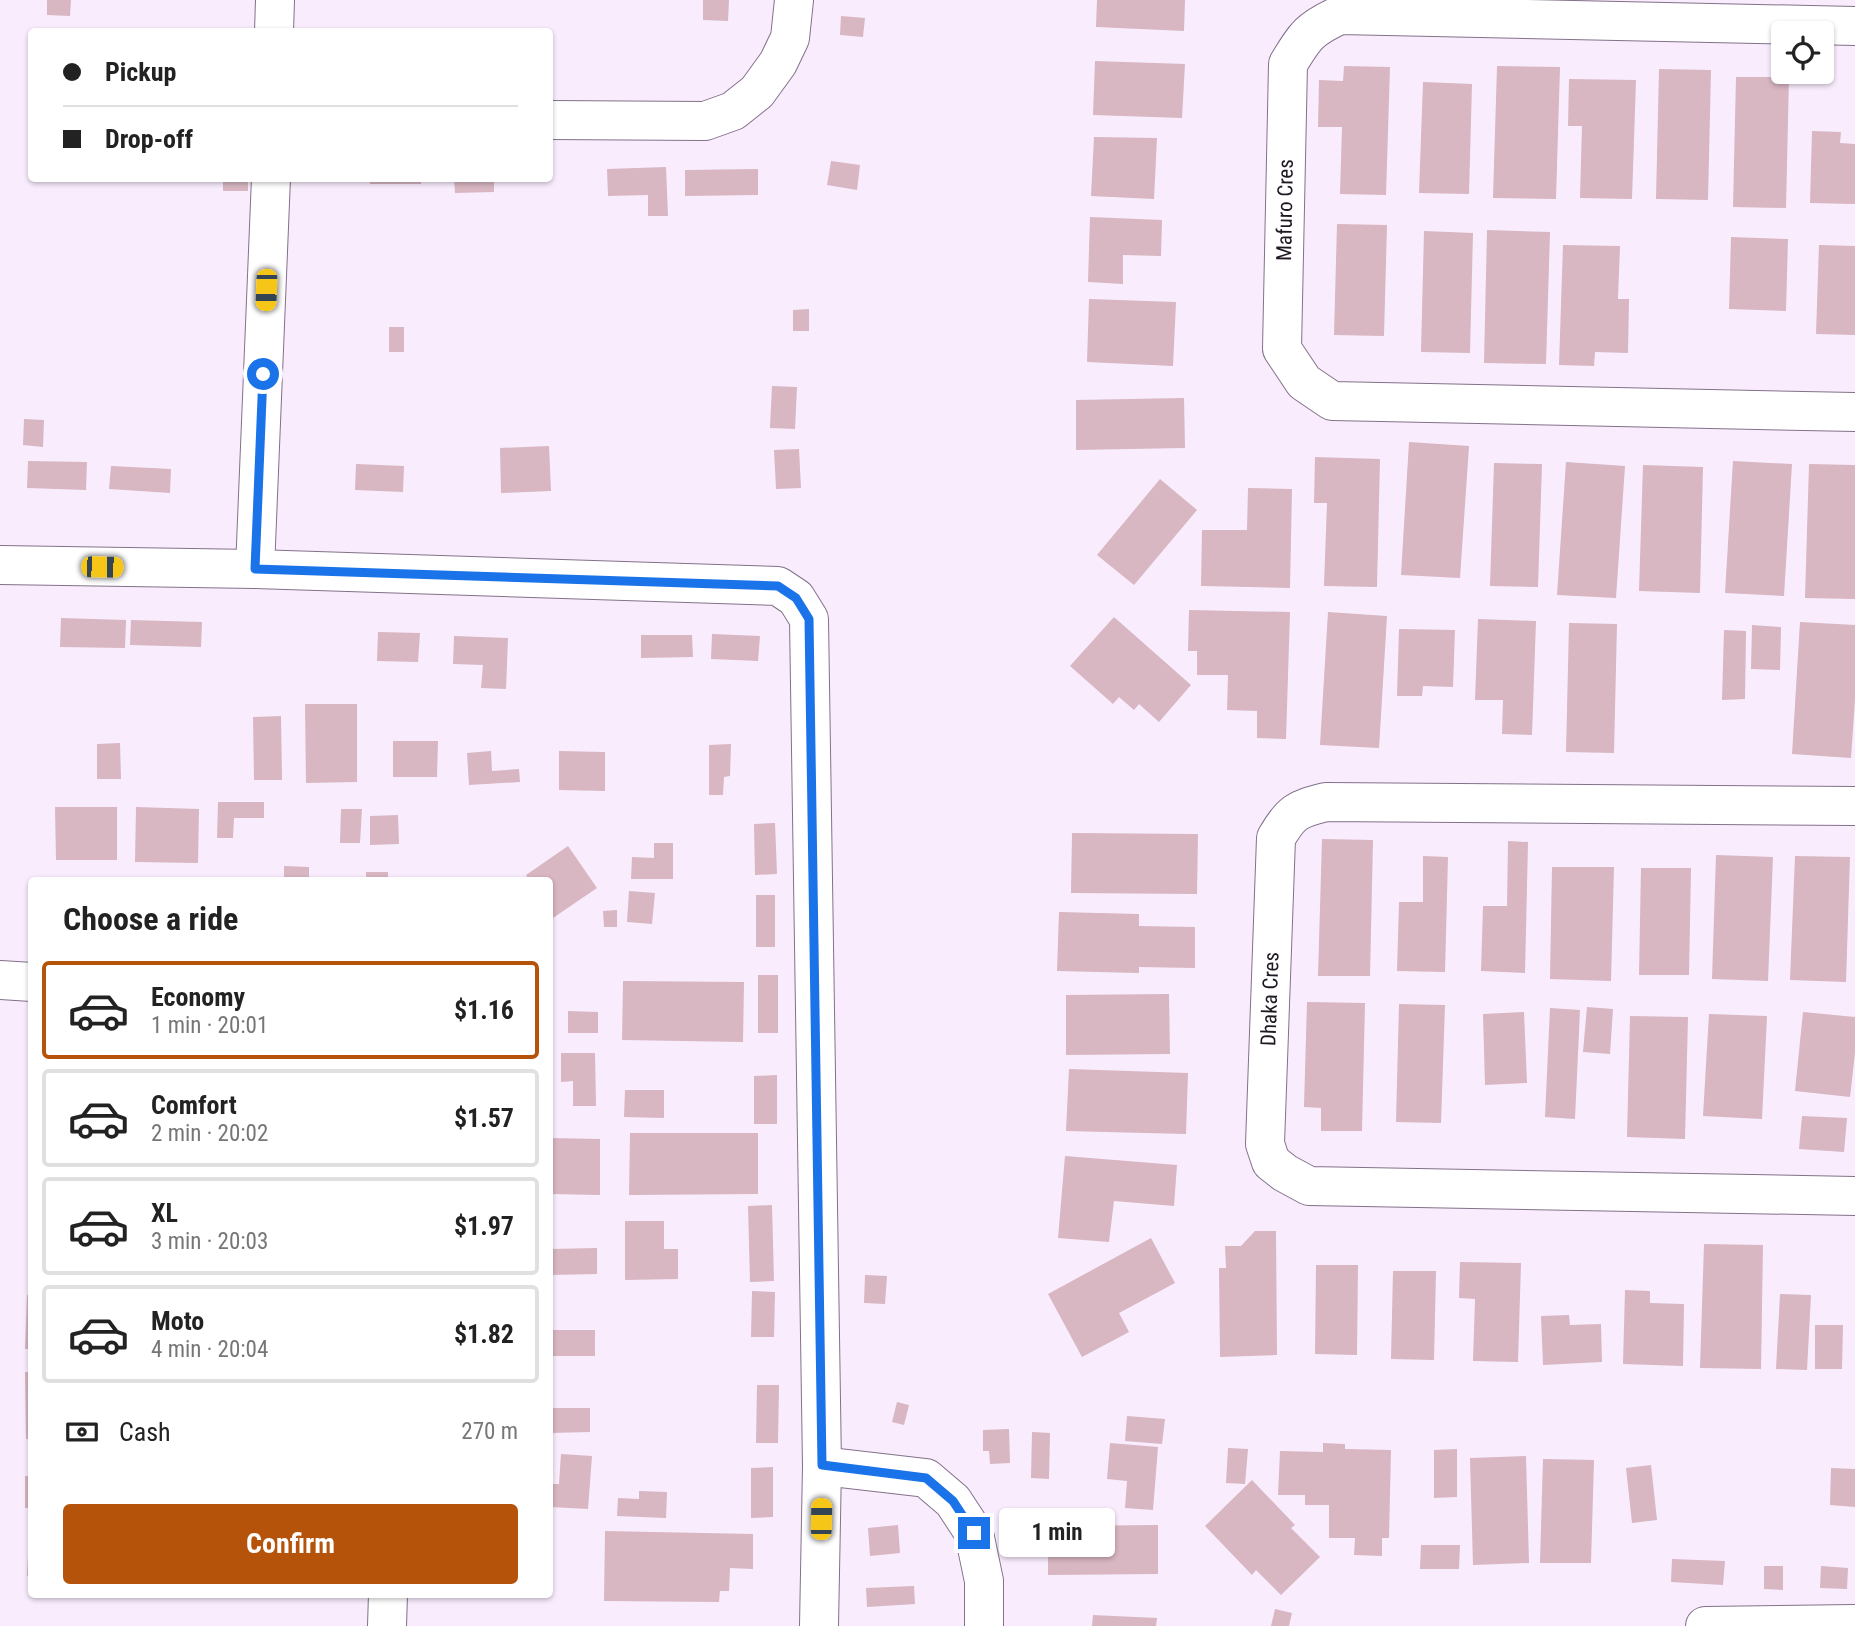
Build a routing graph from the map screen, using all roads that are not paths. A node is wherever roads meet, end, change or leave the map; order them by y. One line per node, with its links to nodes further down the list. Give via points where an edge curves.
1 (275, 0): 4 (street)
2 (794, 0): 5 (street, via 790,38 778,63 757,92 733,111 705,121)
3 (1855, 26): 7 (street, Mafuro Cres, via 1340,15 1318,25 1302,40 1288,64 1282,349 1304,382 1332,401)
4 (274, 28)
5 (553, 120)
6 (271, 182): 9 (street)
7 (1855, 412)
8 (0, 565): 9 (street)
9 (255, 569): 14 (street, via 778,586 796,598 809,619)
10 (1855, 806): 13 (street, Dhaka Cres, via 1326,802 1292,814 1276,838 1265,1144 1271,1162 1309,1186)
11 (0, 980): 12 (street)
12 (28, 982)
13 (1855, 1196)
14 (822, 1465): 18 (street); 19 (street, via 926,1478 953,1501 974,1533 984,1581)
15 (388, 1598): 17 (street)
16 (1855, 1624): 20 (street)
17 (387, 1626)
18 (818, 1626)
19 (984, 1626)
20 (1705, 1626)

